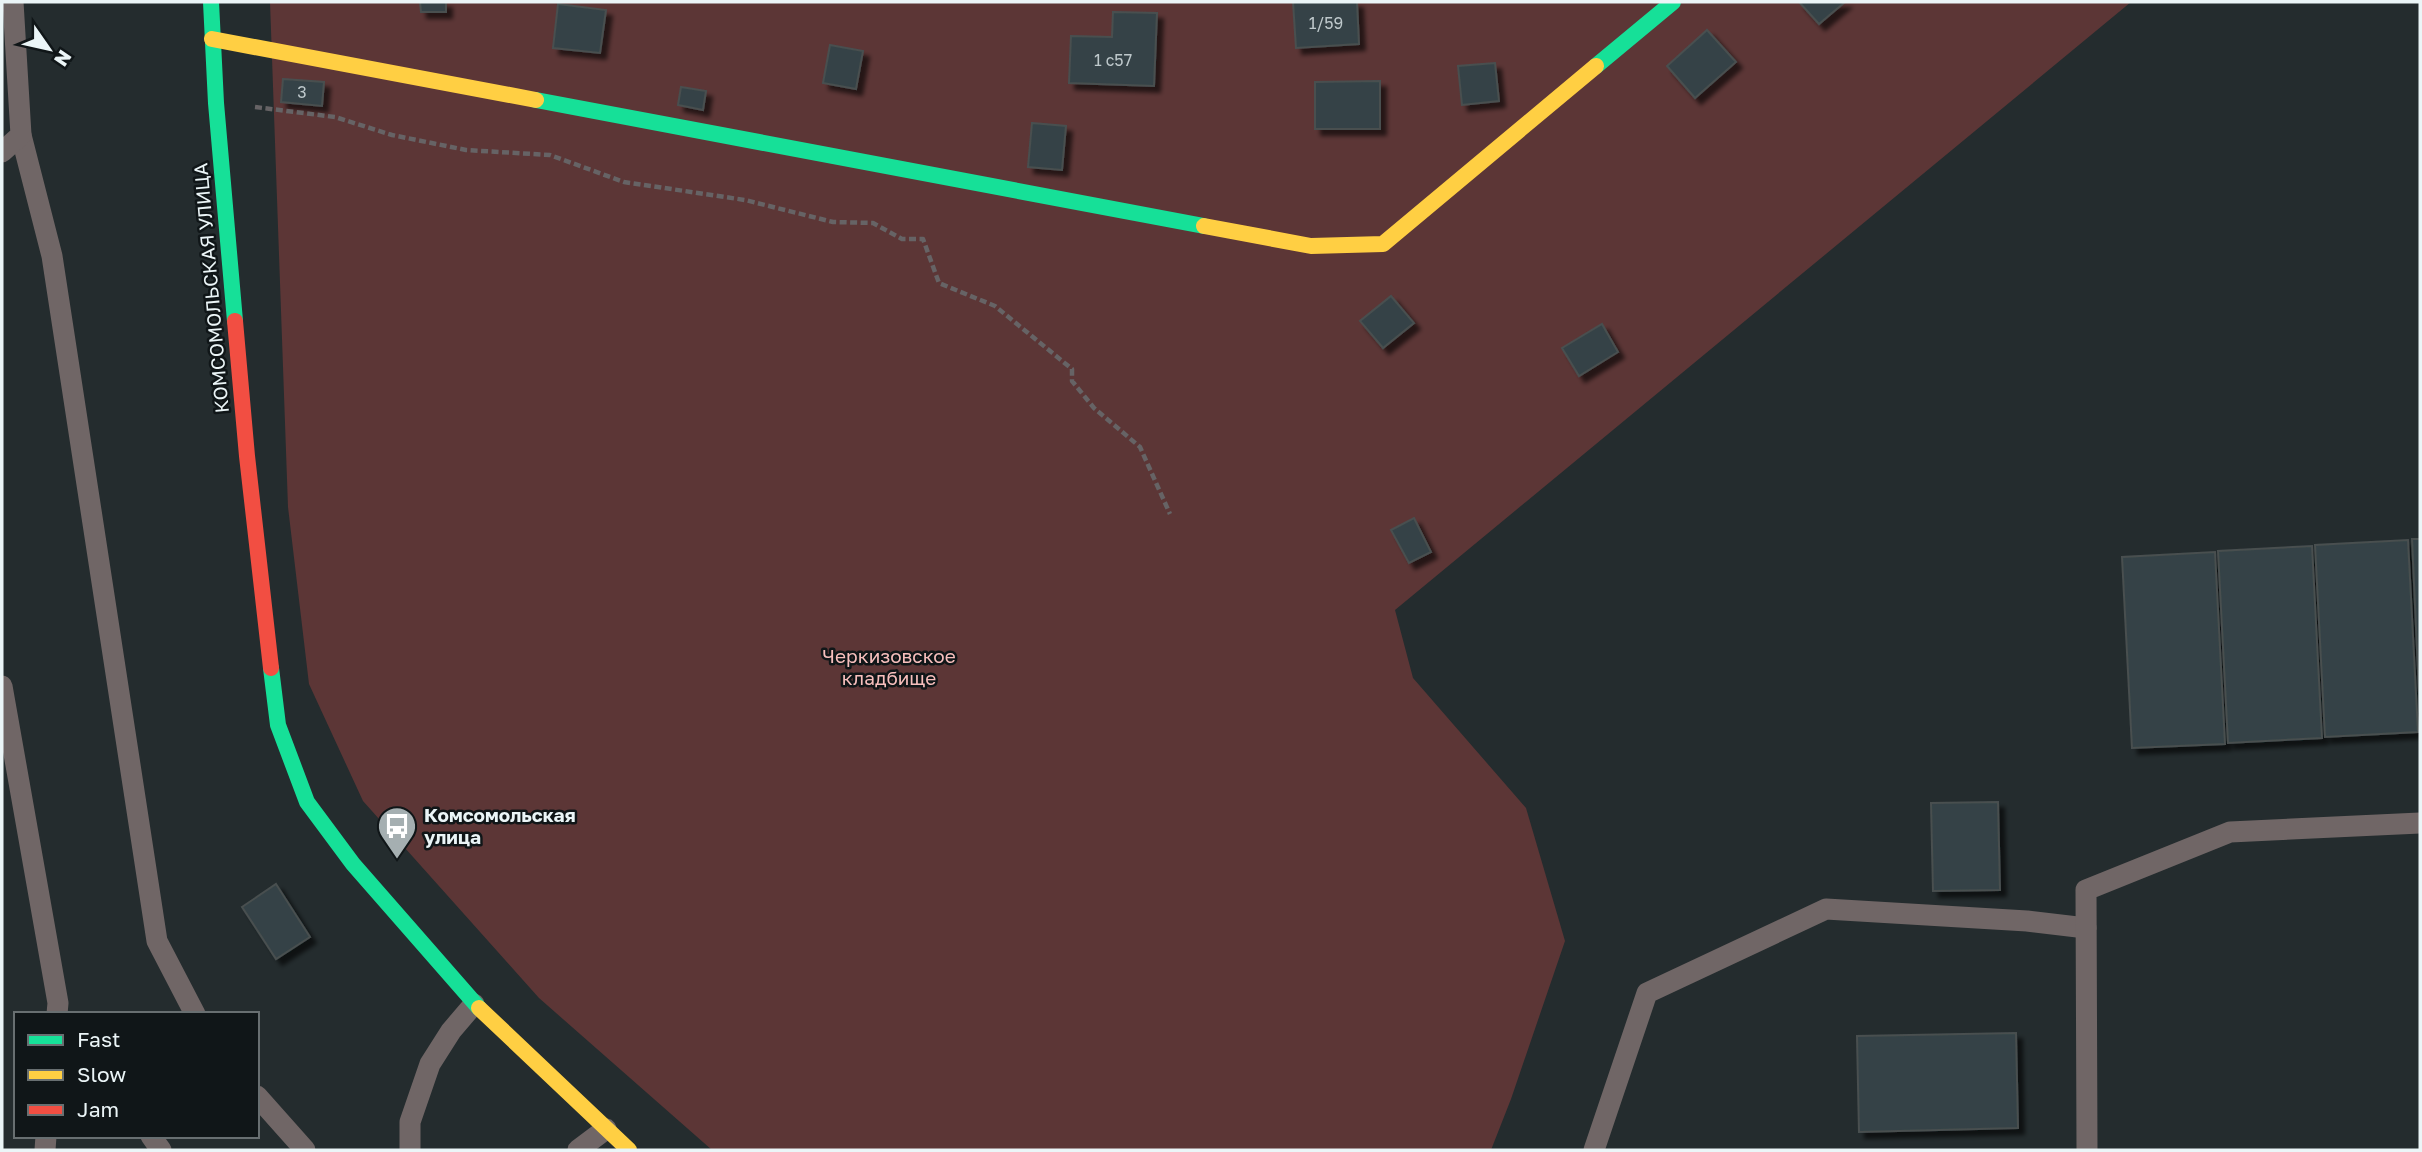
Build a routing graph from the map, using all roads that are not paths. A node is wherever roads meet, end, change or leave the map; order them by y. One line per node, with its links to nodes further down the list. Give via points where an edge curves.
1 (13, 2): 5 (lane)
2 (211, 2): 4 (street, КОМСОМОЛЬСКАЯ УЛИЦА)
3 (1673, 2): 4 (street, via 1382,244 1311,246)
4 (212, 39): 10 (street, КОМСОМОЛЬСКАЯ УЛИЦА, via 247,456 278,725 307,802 353,864)
5 (20, 135): 6 (lane); 12 (lane, via 52,256 157,941)
6 (2, 152)
7 (2, 686): 11 (lane)
8 (2420, 823): 9 (lane, via 2230,832 2086,890)
9 (2086, 928): 19 (lane, via 1826,909 1647,993); 20 (lane)
10 (474, 1004): 14 (street, КОМСОМОЛЬСКАЯ УЛИЦА); 16 (lane, via 430,1064 410,1122)
11 (60, 1010)
12 (194, 1012)
13 (259, 1098): 15 (lane)
14 (606, 1129): 17 (lane); 18 (street, КОМСОМОЛЬСКАЯ УЛИЦА)
15 (305, 1150)
16 (410, 1150)
17 (578, 1150)
18 (629, 1150)
19 (1594, 1150)
20 (2087, 1150)

